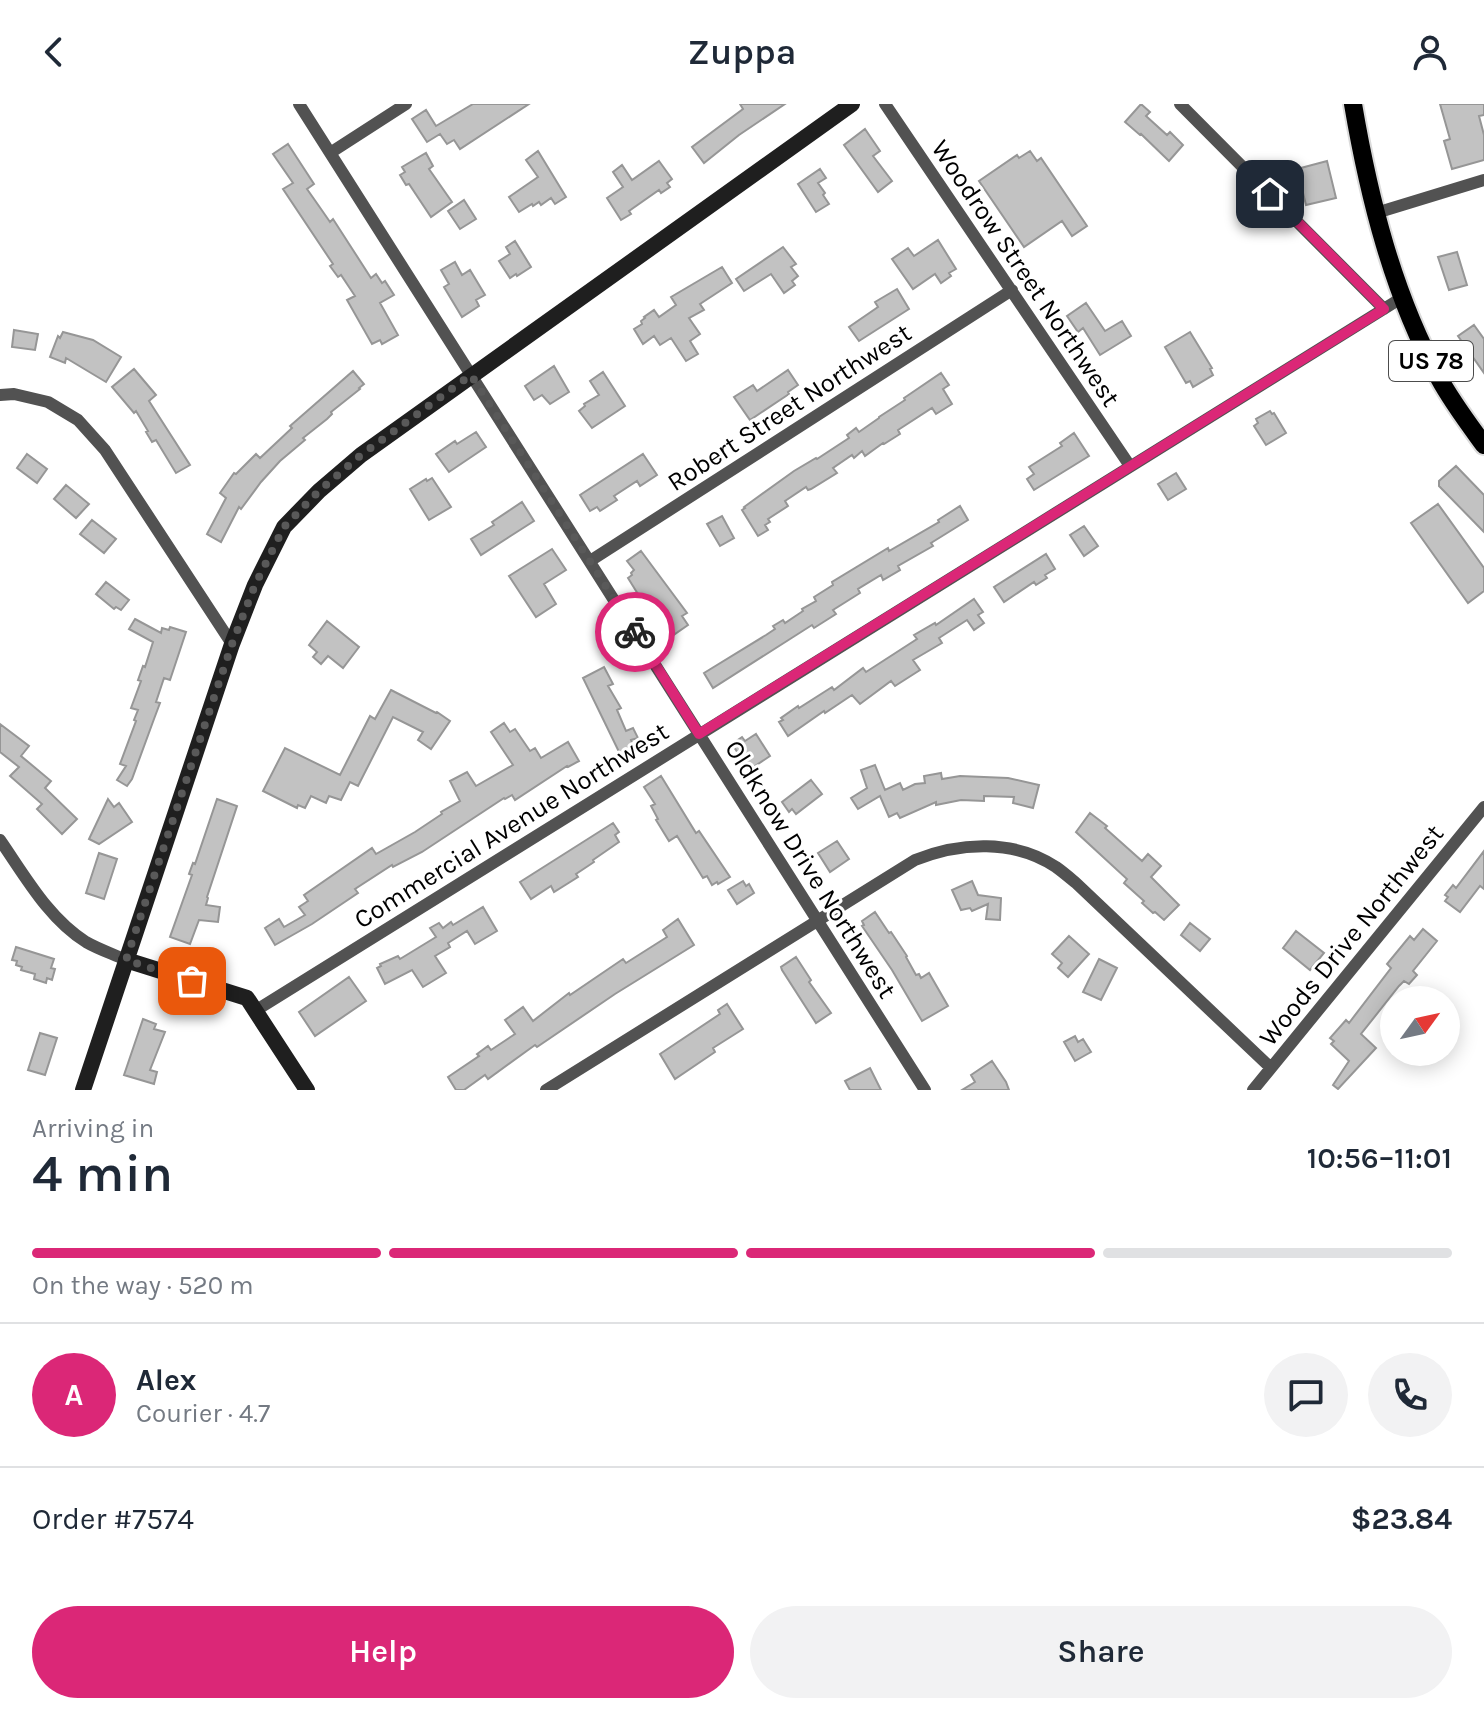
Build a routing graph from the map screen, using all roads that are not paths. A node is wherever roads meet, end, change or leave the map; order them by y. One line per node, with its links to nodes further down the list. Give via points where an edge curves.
1 (299, 104): 8 (street, Oldknow Drive Northwest)
2 (406, 104): 8 (street)
3 (852, 104): 7 (main road)
4 (885, 104): 11 (street, Woodrow Street Northwest)
5 (1180, 104): 13 (street)
6 (1353, 104): 10 (main road, US 78)
7 (833, 109): 14 (main road)
8 (330, 153): 14 (street, Oldknow Drive Northwest)
9 (1484, 180): 10 (street)
10 (1376, 213): 12 (main road, US 78)
11 (1012, 290): 17 (street, Woodrow Street Northwest); 18 (street, Robert Street Northwest)
12 (1403, 297): 13 (street, Commercial Avenue Northwest); 16 (main road, US 78, via 1439,379)
13 (1384, 309): 17 (street, Commercial Avenue Northwest)
14 (471, 375): 18 (street, Oldknow Drive Northwest); 19 (main road, via 361,455 284,527)
15 (0, 395): 19 (street, via 48,402 78,420 105,450)
16 (1484, 445)
17 (1130, 466): 20 (street, Commercial Avenue Northwest)
18 (590, 561): 20 (street, Oldknow Drive Northwest)
19 (232, 644): 24 (main road)
20 (699, 734): 23 (street, Oldknow Drive Northwest); 25 (street, Commercial Avenue Northwest)
21 (1484, 807): 26 (street, Woods Drive Northwest)
22 (0, 840): 24 (street, via 61,924 87,943)
23 (817, 920): 26 (street, via 934,853 980,846 1026,853 1076,883); 29 (street); 30 (street, Oldknow Drive Northwest)
24 (126, 960): 25 (main road, via 247,998); 27 (main road)
25 (255, 1011): 28 (main road)
26 (1271, 1068): 31 (street, Woods Drive Northwest)
27 (83, 1090)
28 (307, 1090)
29 (546, 1090)
30 (925, 1090)
31 (1253, 1090)

